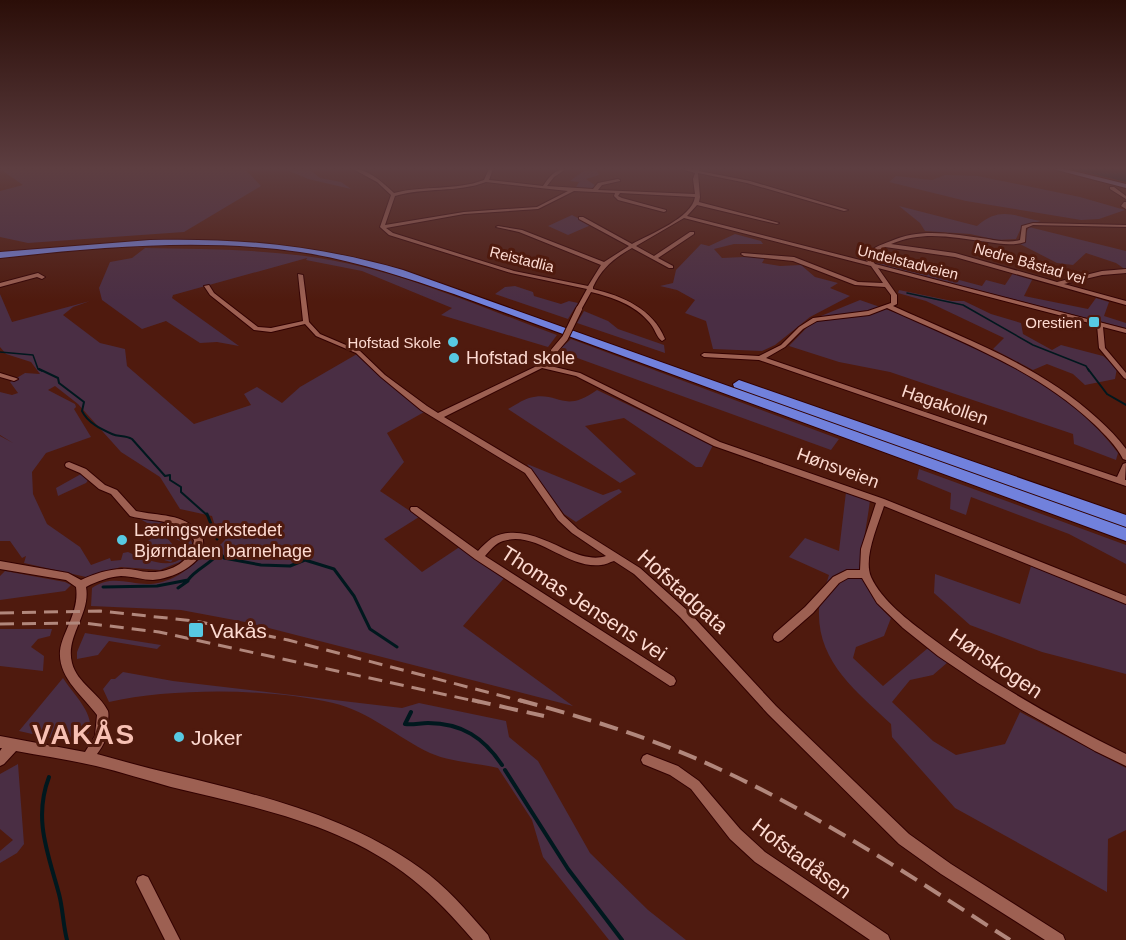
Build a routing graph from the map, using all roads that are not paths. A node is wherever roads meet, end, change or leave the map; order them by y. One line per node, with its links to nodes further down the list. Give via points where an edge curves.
1 (387, 213): 9 (street)
2 (466, 213): 9 (street)
3 (686, 213): 5 (street)
4 (736, 213): 7 (street)
5 (683, 216): 13 (street); 18 (street, Undelstadveien)
6 (581, 218): 13 (street)
7 (777, 223)
8 (1126, 226): 12 (street, via 1033,224 1024,227 1023,241 1017,243 944,234 903,238)
9 (382, 227): 27 (street, Reistadlia, via 391,234 513,273)
10 (498, 227): 17 (street, via 529,234)
11 (692, 233): 16 (street)
12 (884, 245): 18 (street, via 869,255); 23 (street, Nedre Båstad vei, via 955,255)
13 (633, 246): 16 (street); 17 (street)
14 (0, 252): 49 (highway, via 112,240 200,237 305,244 371,257); 50 (highway, via 196,242 291,248 364,262 522,315)
15 (744, 254): 25 (street, via 794,259 857,284)
16 (656, 257): 19 (street)
17 (605, 265): 27 (street)
18 (870, 265): 25 (street); 33 (street, Undelstadveien)
19 (671, 267)
20 (1126, 271): 23 (street)
21 (300, 275): 32 (street)
22 (42, 277): 24 (street)
23 (1059, 283): 30 (street, Nedre Båstad vei)
24 (0, 285)
25 (885, 285): 31 (street, via 895,300)
26 (207, 286): 32 (street, via 256,329 271,330)
27 (590, 289): 28 (street, Reistadlia); 29 (street)
28 (609, 297): 29 (street); 35 (street, Reistadlia, via 654,321)
29 (586, 299): 38 (street, bridge, via 565,338)
30 (1126, 303)
31 (889, 307): 37 (street, via 815,319 783,346); 43 (street, via 1001,357 1043,382 1086,413)
32 (306, 321): 42 (street, Hofstadgata, via 327,340 360,353 394,386)
33 (1100, 324): 34 (street, Undelstadveien); 40 (street, via 1102,348)
34 (1126, 331)
35 (662, 339)
36 (704, 355): 37 (street, Hagakollen)
37 (760, 358): 46 (street, Hagakollen)
38 (541, 366): 42 (street); 47 (street, Hønsveien, via 578,374 717,444)
39 (0, 375): 41 (street)
40 (1126, 377)
41 (14, 379)
42 (439, 416): 52 (street, Hofstadgata, via 528,471 574,531)
43 (1126, 457)
44 (69, 465): 55 (street, via 114,492 133,514 177,520 199,540 198,551 191,560 167,574 116,573)
45 (1126, 466): 46 (street, Hagakollen)
46 (1123, 482)
47 (881, 501): 54 (street, via 865,559); 56 (street, Hønsveien)
48 (414, 509): 51 (street, Thomas Jensens vei)
49 (1126, 521)
50 (1126, 535)
51 (478, 556): 52 (street, Thomas Jensens vei, via 494,542 509,537 539,542 597,563); 58 (street, Thomas Jensens vei)
52 (614, 556): 69 (street, Hofstadgata, via 684,614 772,710 904,839)
53 (0, 565): 55 (street, via 68,577)
54 (865, 574): 57 (street, via 847,574 836,580); 64 (street, Hønskogen, via 882,604 912,630 1053,724)
55 (81, 585): 61 (street, via 83,596 66,660 76,683 103,714 100,738)
56 (1126, 600)
57 (778, 637)
58 (670, 681)
59 (0, 742): 60 (street)
60 (13, 745): 61 (street); 62 (street)
61 (88, 758): 67 (street, via 284,808 338,826 377,845 416,873 463,914)
62 (0, 760)
63 (647, 760): 68 (street, Hofstadåsen, via 674,770 695,785 735,834 760,857)
64 (1126, 760)
65 (143, 882): 66 (street)
66 (173, 940)
67 (483, 940)
68 (882, 940)
69 (1058, 940)

